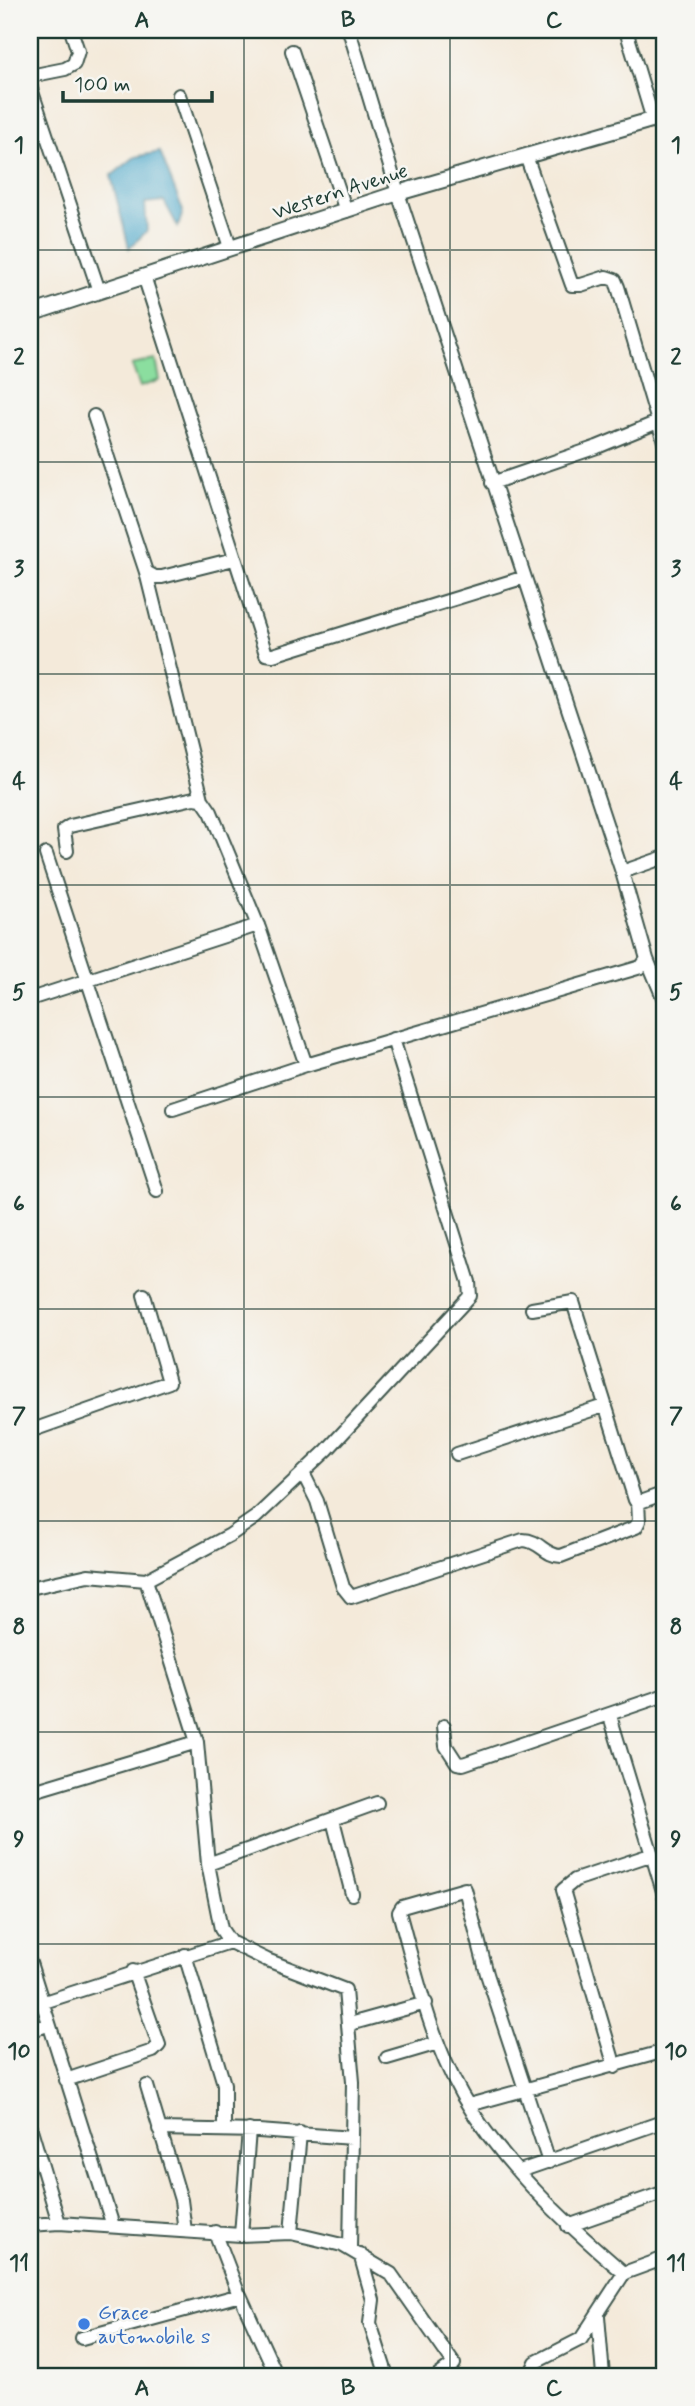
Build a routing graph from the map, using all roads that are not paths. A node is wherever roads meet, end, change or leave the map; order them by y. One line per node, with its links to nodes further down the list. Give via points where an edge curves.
1 (71, 30): 5 (street, via 78,51 74,64)
2 (349, 30): 10 (street)
3 (626, 30): 8 (street)
4 (292, 51): 11 (street)
5 (30, 76)
6 (30, 86): 14 (street)
7 (179, 95): 12 (street)
8 (659, 118): 9 (street, Western Avenue)
9 (526, 156): 10 (street, Western Avenue); 17 (street, via 572,285 606,277 615,281)
10 (398, 193): 11 (street, Western Avenue); 19 (street)
11 (346, 211): 12 (street, Western Avenue)
12 (230, 247): 13 (street, Western Avenue)
13 (144, 276): 14 (street, Western Avenue); 20 (street)
14 (99, 290): 15 (street, Western Avenue)
15 (30, 314)
16 (94, 416): 21 (street)
17 (662, 420): 18 (street); 19 (street)
18 (665, 445)
19 (492, 483): 22 (street)
20 (234, 559): 21 (street, via 162,577); 22 (street, via 268,655)
21 (146, 572): 23 (street)
22 (522, 578): 27 (street)
23 (202, 799): 24 (street, via 194,797 69,826 64,830); 28 (street)
24 (67, 851)
25 (46, 854): 30 (street)
26 (665, 857): 27 (street)
27 (622, 872): 29 (street)
28 (258, 925): 30 (street); 34 (street)
29 (647, 959): 32 (street); 33 (street, via 641,967)
30 (88, 982): 31 (street); 36 (street)
31 (30, 999)
32 (665, 1002)
33 (393, 1039): 34 (street); 42 (street, via 470,1296)
34 (306, 1065): 35 (street)
35 (173, 1110)
36 (157, 1191)
37 (144, 1295): 40 (street, via 169,1382)
38 (532, 1309): 39 (street, via 573,1302)
39 (604, 1406): 41 (street); 44 (street)
40 (30, 1431)
41 (457, 1454)
42 (303, 1473): 44 (street, via 317,1501 343,1587 351,1597 523,1540 561,1556 636,1527); 45 (street, via 237,1531)
43 (665, 1493): 44 (street)
44 (638, 1502)
45 (146, 1580): 46 (street, via 79,1575); 50 (street)
46 (30, 1588)
47 (665, 1695): 48 (street)
48 (610, 1716): 49 (street, via 463,1763 457,1763 448,1752); 54 (street)
49 (444, 1726)
50 (197, 1742): 51 (street); 55 (street)
51 (30, 1792)
52 (377, 1804): 53 (street)
53 (333, 1820): 55 (street); 56 (street)
54 (650, 1855): 57 (street); 71 (street, via 575,1880 563,1890)
55 (208, 1864): 58 (street, via 217,1917)
56 (352, 1894)
57 (665, 1898)
58 (230, 1942): 59 (street); 65 (street, via 343,1987)
59 (185, 1955): 61 (street); 79 (street, via 224,2084)
60 (30, 1963): 62 (street)
61 (132, 1971): 63 (street); 72 (street, via 160,2040 157,2049)
62 (32, 1982): 63 (street)
63 (41, 2003): 66 (street)
64 (426, 2003): 65 (street); 68 (street); 74 (street, via 399,1910 464,1888)
65 (350, 2024): 82 (street)
66 (47, 2025): 67 (street); 72 (street)
67 (30, 2031)
68 (438, 2043): 70 (street); 75 (street)
69 (665, 2051): 71 (street)
70 (387, 2058)
71 (615, 2067): 74 (street)
72 (66, 2080): 88 (street)
73 (148, 2086): 78 (street)
74 (523, 2091): 75 (street); 83 (street)
75 (469, 2105): 84 (street)
76 (665, 2122): 83 (street)
77 (30, 2126): 86 (street)
78 (159, 2129): 79 (street); 90 (street, via 181,2200)
79 (224, 2130): 80 (street)
80 (249, 2130): 81 (street); 93 (street)
81 (300, 2133): 82 (street); 92 (street)
82 (352, 2138): 94 (street)
83 (549, 2162): 84 (street)
84 (520, 2171): 89 (street)
85 (665, 2192): 89 (street)
86 (59, 2223): 87 (street); 88 (street)
87 (30, 2225)
88 (113, 2226): 90 (street)
89 (568, 2226): 96 (street)
90 (185, 2231): 91 (street)
91 (215, 2232): 93 (street); 97 (street)
92 (291, 2233): 93 (street); 94 (street)
93 (241, 2235)
94 (355, 2251): 100 (street, via 391,2274); 102 (street, via 373,2300 370,2323)
95 (665, 2258): 96 (street)
96 (624, 2273): 98 (street)
97 (239, 2295): 99 (street); 101 (street)
98 (597, 2316): 105 (street, via 575,2344 536,2362); 106 (street)
99 (82, 2338)
100 (454, 2364): 103 (street); 104 (street)
101 (277, 2376)
102 (387, 2376)
103 (438, 2376)
104 (460, 2376)
105 (530, 2376)
106 (603, 2376)

